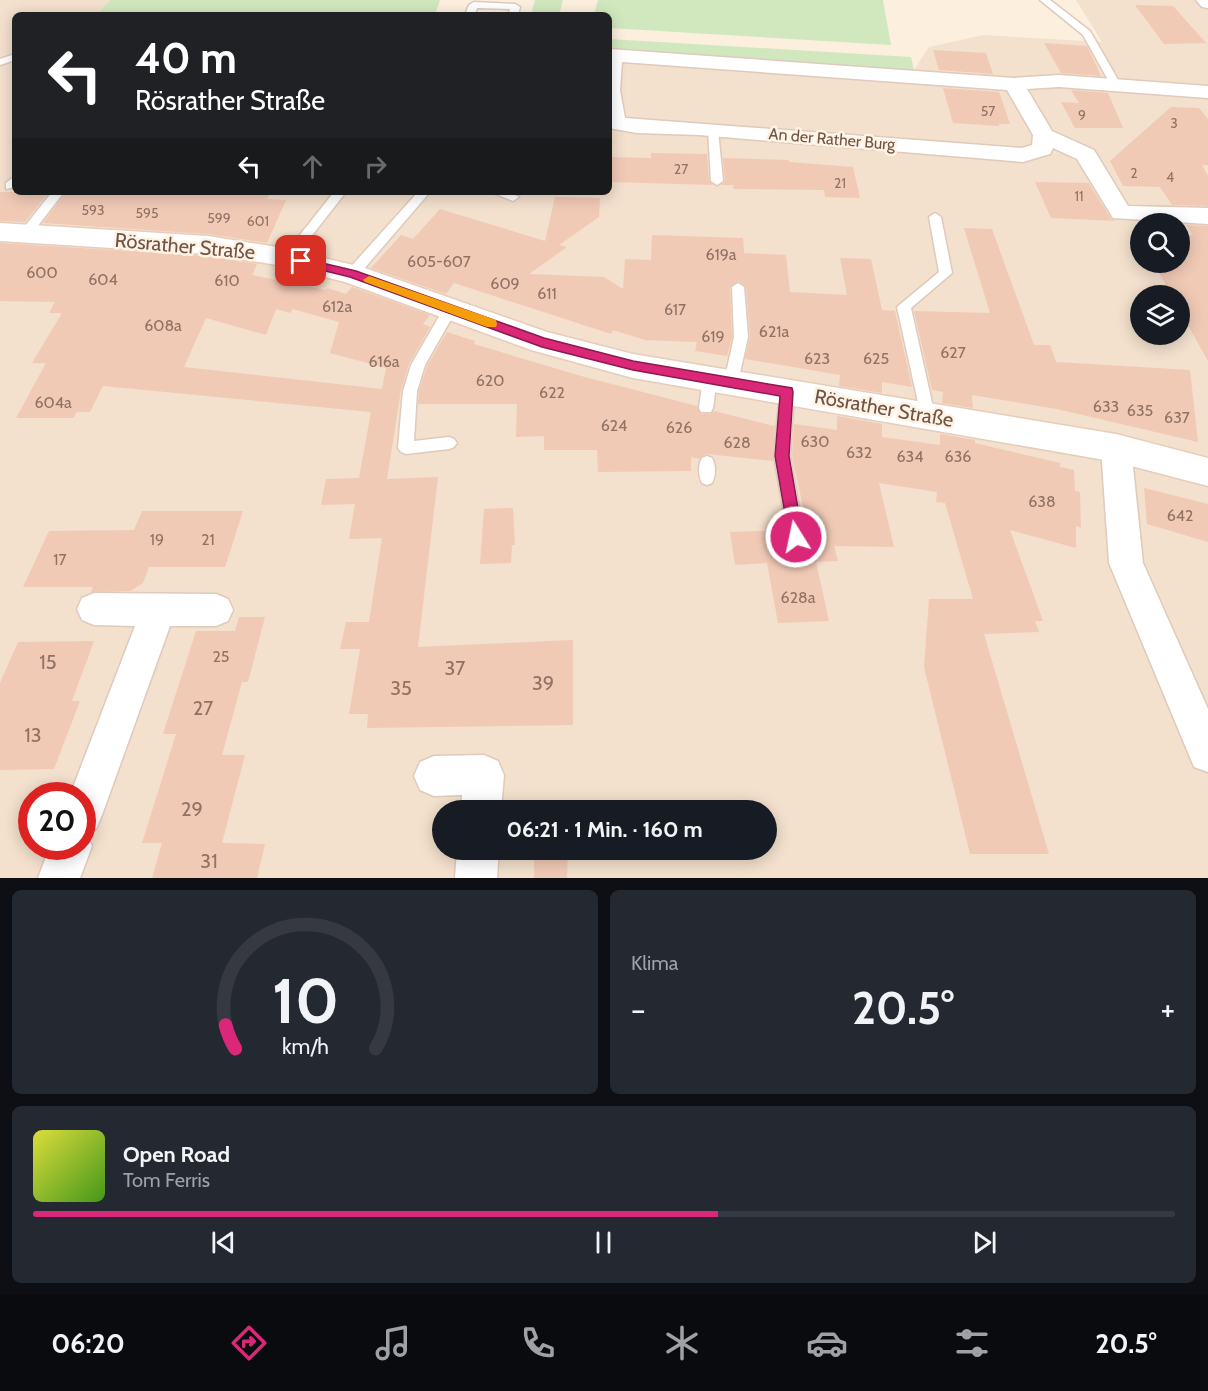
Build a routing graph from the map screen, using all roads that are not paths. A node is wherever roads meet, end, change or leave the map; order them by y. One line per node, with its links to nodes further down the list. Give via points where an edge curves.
1 (1044, 0): 8 (lane, via 1087,33)
2 (1204, 0): 3 (street)
3 (1208, 3)
4 (471, 12): 5 (lane, via 474,5 515,7)
5 (514, 12)
6 (612, 56): 7 (street, An der Rather Burg)
7 (1014, 84): 8 (street, An der Rather Burg, via 1059,81); 12 (street)
8 (1116, 85): 9 (street, An der Rather Burg)
9 (1208, 92)
10 (612, 115): 11 (street, An der Rather Burg, via 617,123 637,127)
11 (713, 130): 12 (street, An der Rather Burg, via 1023,155 1042,149); 13 (lane)
12 (1044, 135): 19 (street, via 1086,155 1121,213)
13 (717, 181)
14 (55, 195): 21 (lane)
15 (338, 195): 22 (lane)
16 (421, 195): 23 (lane)
17 (507, 195): 18 (lane)
18 (513, 197)
19 (1208, 216)
20 (935, 218): 29 (lane, via 946,273 904,307)
21 (13, 233): 22 (main road, Rösrather Straße, via 208,245)
22 (288, 258): 23 (main road, Rösrather Straße)
23 (352, 274): 25 (main road, Rösrather Straße)
24 (738, 287): 26 (lane, via 741,337)
25 (450, 309): 26 (main road, Rösrather Straße, via 542,342 633,366); 30 (lane, via 418,365 410,391 406,448)
26 (720, 380): 27 (main road, Rösrather Straße); 28 (lane)
27 (787, 392): 29 (main road, Rösrather Straße); 33 (lane, via 782,456)
28 (706, 408)
29 (928, 416): 31 (main road, Rösrather Straße)
30 (449, 443)
31 (1116, 448): 32 (main road, Rösrather Straße); 37 (street, via 1126,563)
32 (1208, 472)
33 (796, 537)
34 (94, 609): 36 (street)
35 (216, 610): 36 (street)
36 (158, 611): 39 (street)
37 (1208, 753)
38 (434, 776): 40 (street, via 484,775)
39 (94, 782)
40 (482, 800)
41 (66, 860): 43 (street)
42 (477, 860): 44 (street)
43 (59, 878)
44 (476, 878)

